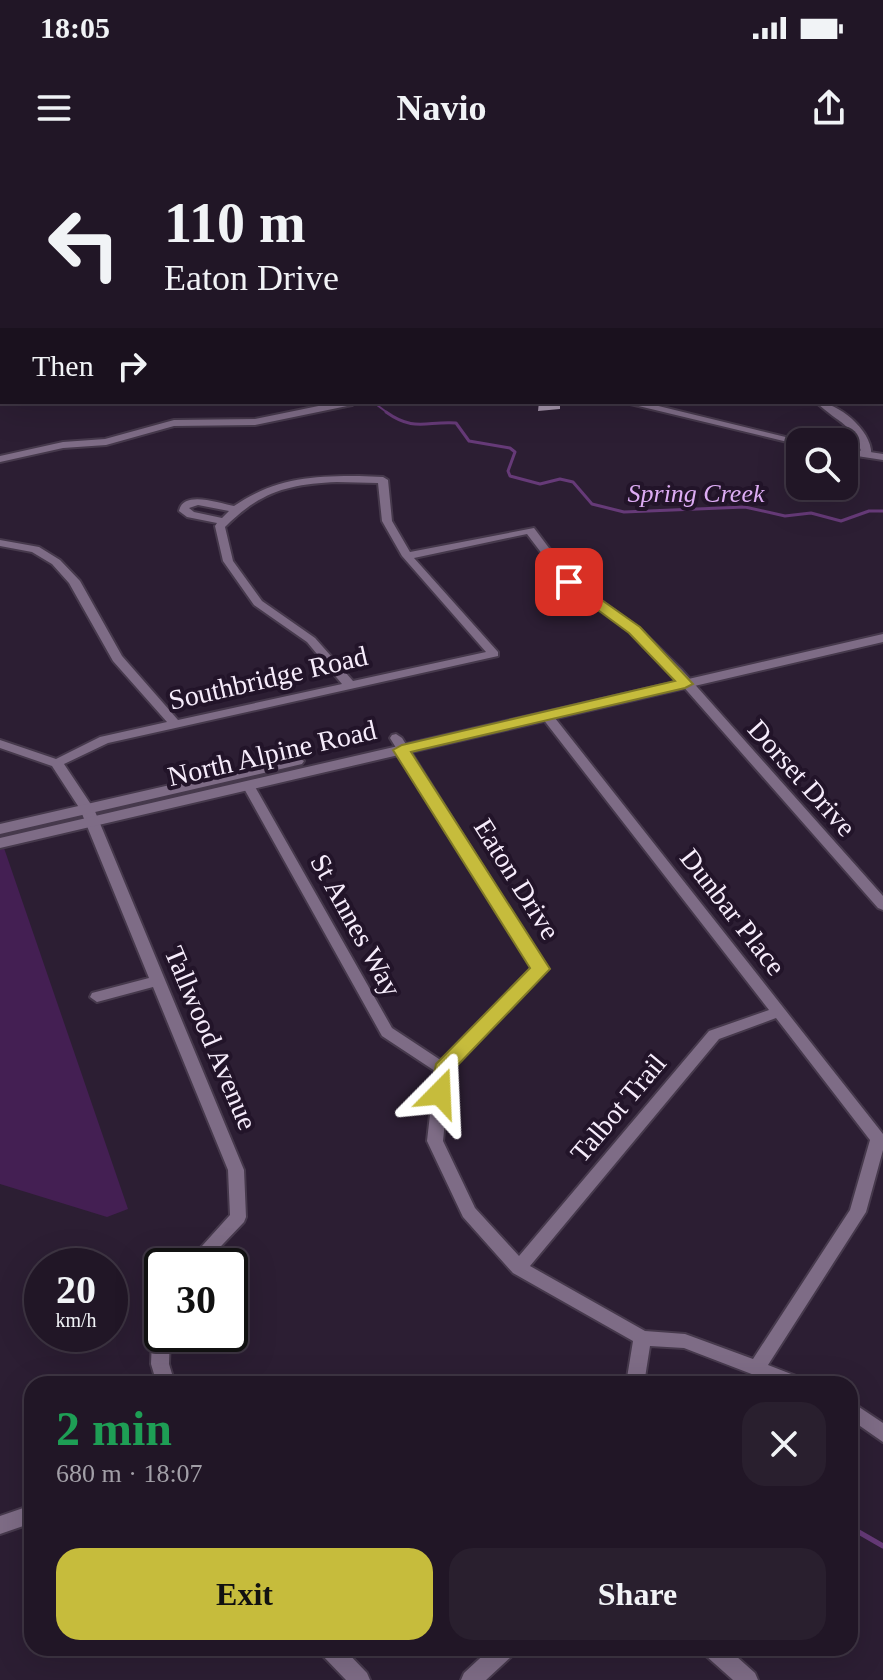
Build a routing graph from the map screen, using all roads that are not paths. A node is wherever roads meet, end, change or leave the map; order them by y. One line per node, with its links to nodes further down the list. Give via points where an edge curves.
1 (342, 404): 8 (street, via 255,422 174,423 106,442)
2 (637, 404): 4 (street)
3 (823, 404): 6 (street, via 862,436)
4 (786, 439)
5 (858, 453): 6 (street)
6 (867, 455): 7 (street)
7 (883, 457)
8 (0, 459)
9 (234, 509): 10 (street); 10 (street, via 198,502 183,509); 12 (street, via 250,496 308,479 383,480 387,521)
10 (222, 523): 16 (street, via 228,561 258,603 311,640)
11 (0, 543): 18 (street, via 35,549 56,562 74,581 117,658)
12 (407, 556): 15 (street, Dorset Drive, via 530,530 569,582 635,630); 16 (street, Southbridge Road, via 494,654)
13 (883, 626): 15 (main road, North Alpine Road)
14 (883, 638): 15 (main road, North Alpine Road)
15 (682, 678): 17 (main road, North Alpine Road); 20 (main road, North Alpine Road); 26 (street, Dorset Drive)
16 (349, 684): 18 (street, Southbridge Road)
17 (547, 716): 20 (main road, North Alpine Road); 29 (street, Dunbar Place)
18 (175, 724): 21 (street, Southbridge Road, via 104,740)
19 (0, 744): 21 (street)
20 (399, 744): 22 (main road, North Alpine Road); 23 (main road, North Alpine Road); 30 (street, Eaton Drive, via 540,969)
21 (57, 763): 23 (street, Tallwood Avenue)
22 (248, 785): 23 (main road, North Alpine Road); 30 (street, St Annes Way, via 387,1032)
23 (89, 815): 24 (main road, North Alpine Road); 25 (main road, North Alpine Road); 27 (street, Tallwood Avenue)
24 (0, 829)
25 (0, 843)
26 (883, 905)
27 (156, 981): 28 (street); 32 (street, Tallwood Avenue, via 236,1170 238,1217)
28 (97, 997)
29 (778, 1012): 31 (street, Dunbar Place); 33 (street, Talbot Trail, via 714,1035)
30 (443, 1069): 33 (street, via 435,1141 469,1212)
31 (880, 1138): 36 (street, via 858,1212)
32 (209, 1248)
33 (519, 1268): 34 (street)
34 (642, 1338): 36 (street, via 685,1341); 38 (street)
35 (160, 1352): 37 (street)
36 (756, 1369): 39 (street)
37 (164, 1376)
38 (636, 1376)
39 (776, 1376)
40 (858, 1415): 41 (street)
41 (883, 1434)
42 (24, 1517): 43 (street)
43 (0, 1525)
44 (337, 1656): 47 (street)
45 (497, 1656): 48 (street)
46 (721, 1656): 49 (street)
47 (360, 1680)
48 (471, 1680)
49 (748, 1680)

